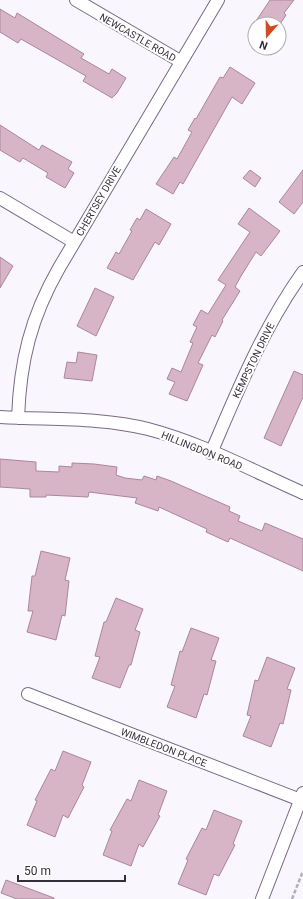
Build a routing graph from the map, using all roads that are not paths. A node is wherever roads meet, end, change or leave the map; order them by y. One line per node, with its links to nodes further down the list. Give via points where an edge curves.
1 (76, 0): 3 (street, NEWCASTLE ROAD)
2 (218, 0): 3 (street, CHERTSEY DRIVE)
3 (180, 62): 5 (street, CHERTSEY DRIVE)
4 (0, 198): 5 (street)
5 (74, 242): 8 (street, CHERTSEY DRIVE, via 45,294 29,335 21,372)
6 (303, 272): 9 (street, KEMPSTON DRIVE, via 282,303 258,347)
7 (0, 417): 8 (street, HILLINGDON ROAD)
8 (18, 418): 9 (street, HILLINGDON ROAD, via 134,426 170,436)
9 (211, 453): 10 (street, HILLINGDON ROAD)
10 (303, 493)
11 (28, 694): 12 (street, WIMBLEDON PLACE)
12 (302, 798): 13 (street)
13 (262, 899)

